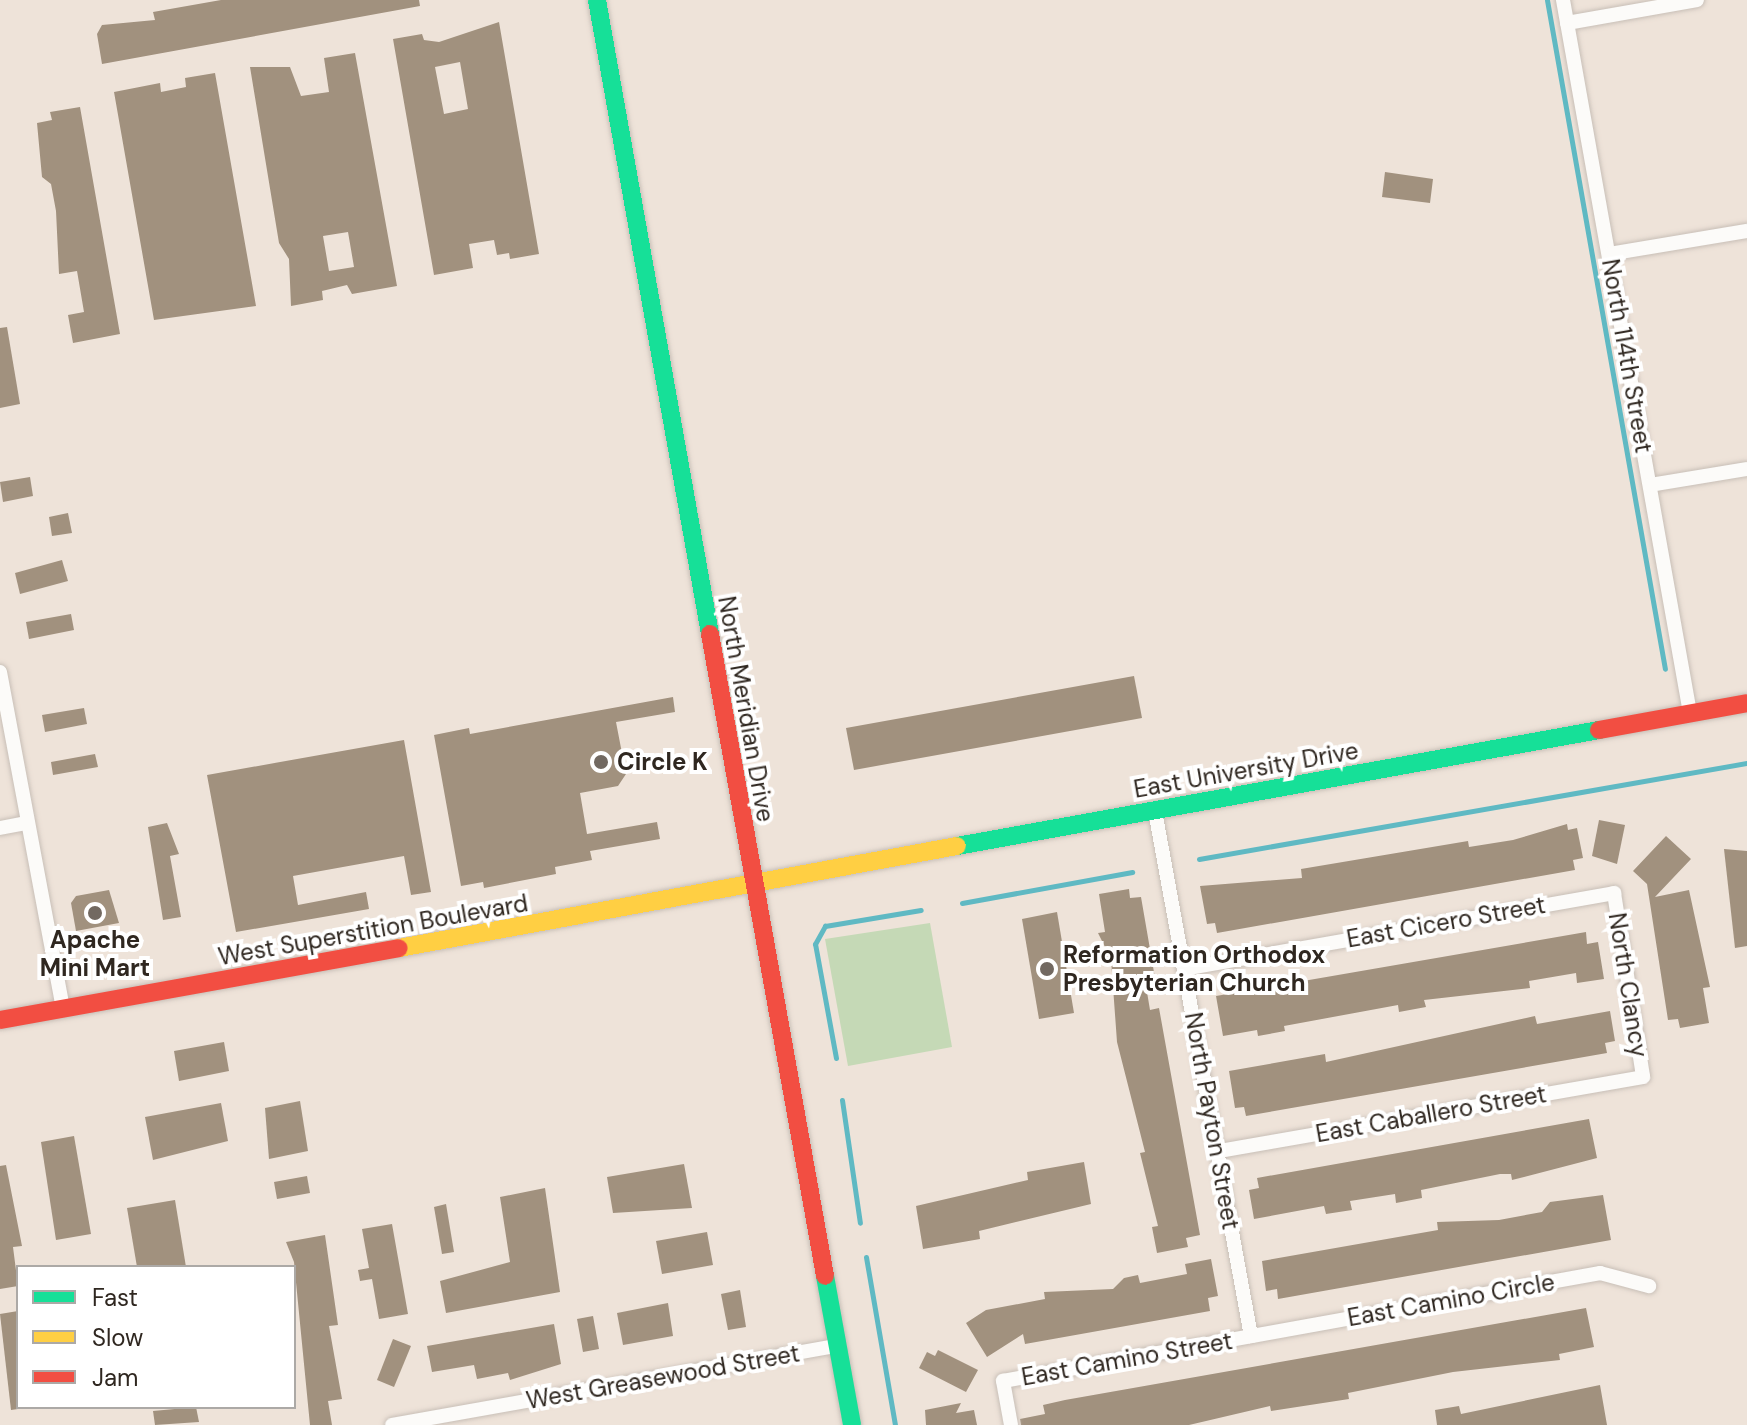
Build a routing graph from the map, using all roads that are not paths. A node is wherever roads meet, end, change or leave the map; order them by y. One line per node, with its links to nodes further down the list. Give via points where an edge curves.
1 (597, 0): 15 (main road, North Meridian Drive)
2 (1563, 0): 4 (street, North 114th Street)
3 (1697, 0): 4 (street)
4 (1567, 23): 6 (street, North 114th Street)
5 (1747, 231): 6 (street)
6 (1609, 254): 8 (street, North 114th Street)
7 (1747, 469): 8 (street)
8 (1650, 485): 11 (street, North 114th Street)
9 (0, 672): 13 (street)
10 (1747, 703): 11 (main road, East University Drive)
11 (1690, 713): 12 (main road, East University Drive)
12 (1155, 811): 15 (main road, East University Drive); 17 (street, North Payton Street)
13 (26, 823): 14 (street); 18 (street)
14 (0, 828)
15 (754, 885): 18 (main road, West Superstition Boulevard); 24 (main road, North Meridian Drive)
16 (1614, 893): 17 (street, East Cicero Street); 20 (street, North Clancy)
17 (1184, 969): 21 (street, North Payton Street)
18 (63, 1009): 19 (main road, West Superstition Boulevard)
19 (0, 1020)
20 (1643, 1077): 21 (street, East Caballero Street)
21 (1218, 1151): 23 (street, North Payton Street)
22 (1649, 1286): 23 (street, East Camino Circle, via 1600,1273)
23 (1251, 1336): 27 (street, East Camino Street, via 1003,1381)
24 (839, 1345): 25 (street, West Greasewood Street); 26 (main road, North Meridian Drive)
25 (392, 1425)
26 (852, 1425)
27 (1011, 1425)

